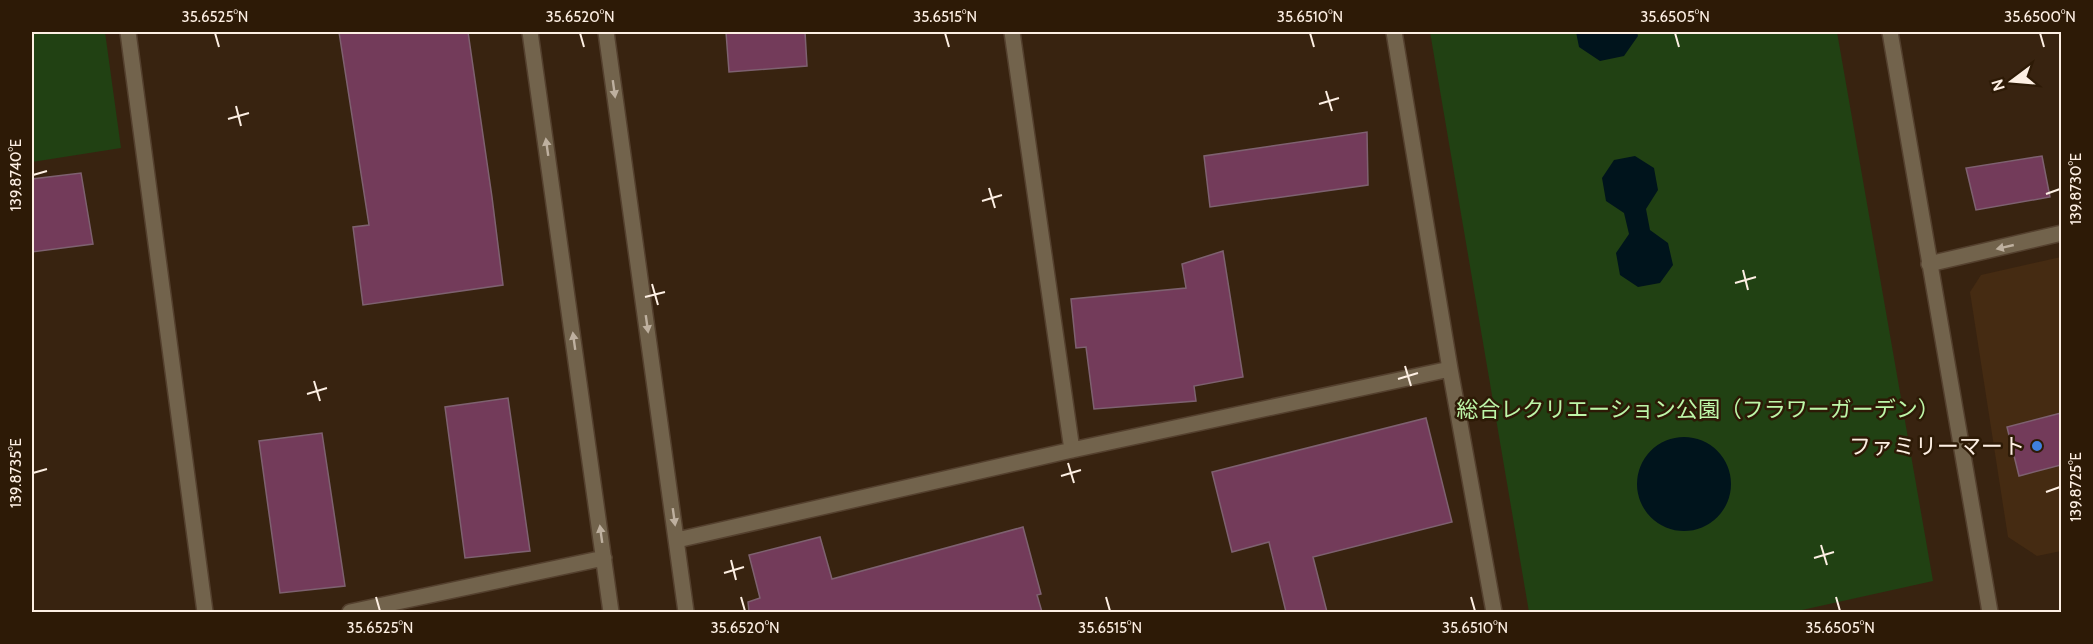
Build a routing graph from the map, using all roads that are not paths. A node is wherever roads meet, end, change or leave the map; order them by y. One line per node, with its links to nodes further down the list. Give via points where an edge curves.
1 (128, 32): 13 (street)
2 (530, 32): 12 (street, one-way to 2)
3 (606, 32): 11 (street, one-way to 11)
4 (1012, 32): 10 (street)
5 (1394, 32): 9 (street)
6 (1890, 32): 8 (street)
7 (2061, 233): 8 (street, one-way to 8)
8 (1929, 264): 18 (street)
9 (1450, 369): 10 (street); 17 (street)
10 (1072, 450): 11 (street)
11 (677, 540): 16 (street)
12 (604, 558): 14 (street); 15 (street)
13 (204, 612)
14 (350, 612)
15 (611, 612)
16 (686, 612)
17 (1494, 612)
18 (1990, 612)

